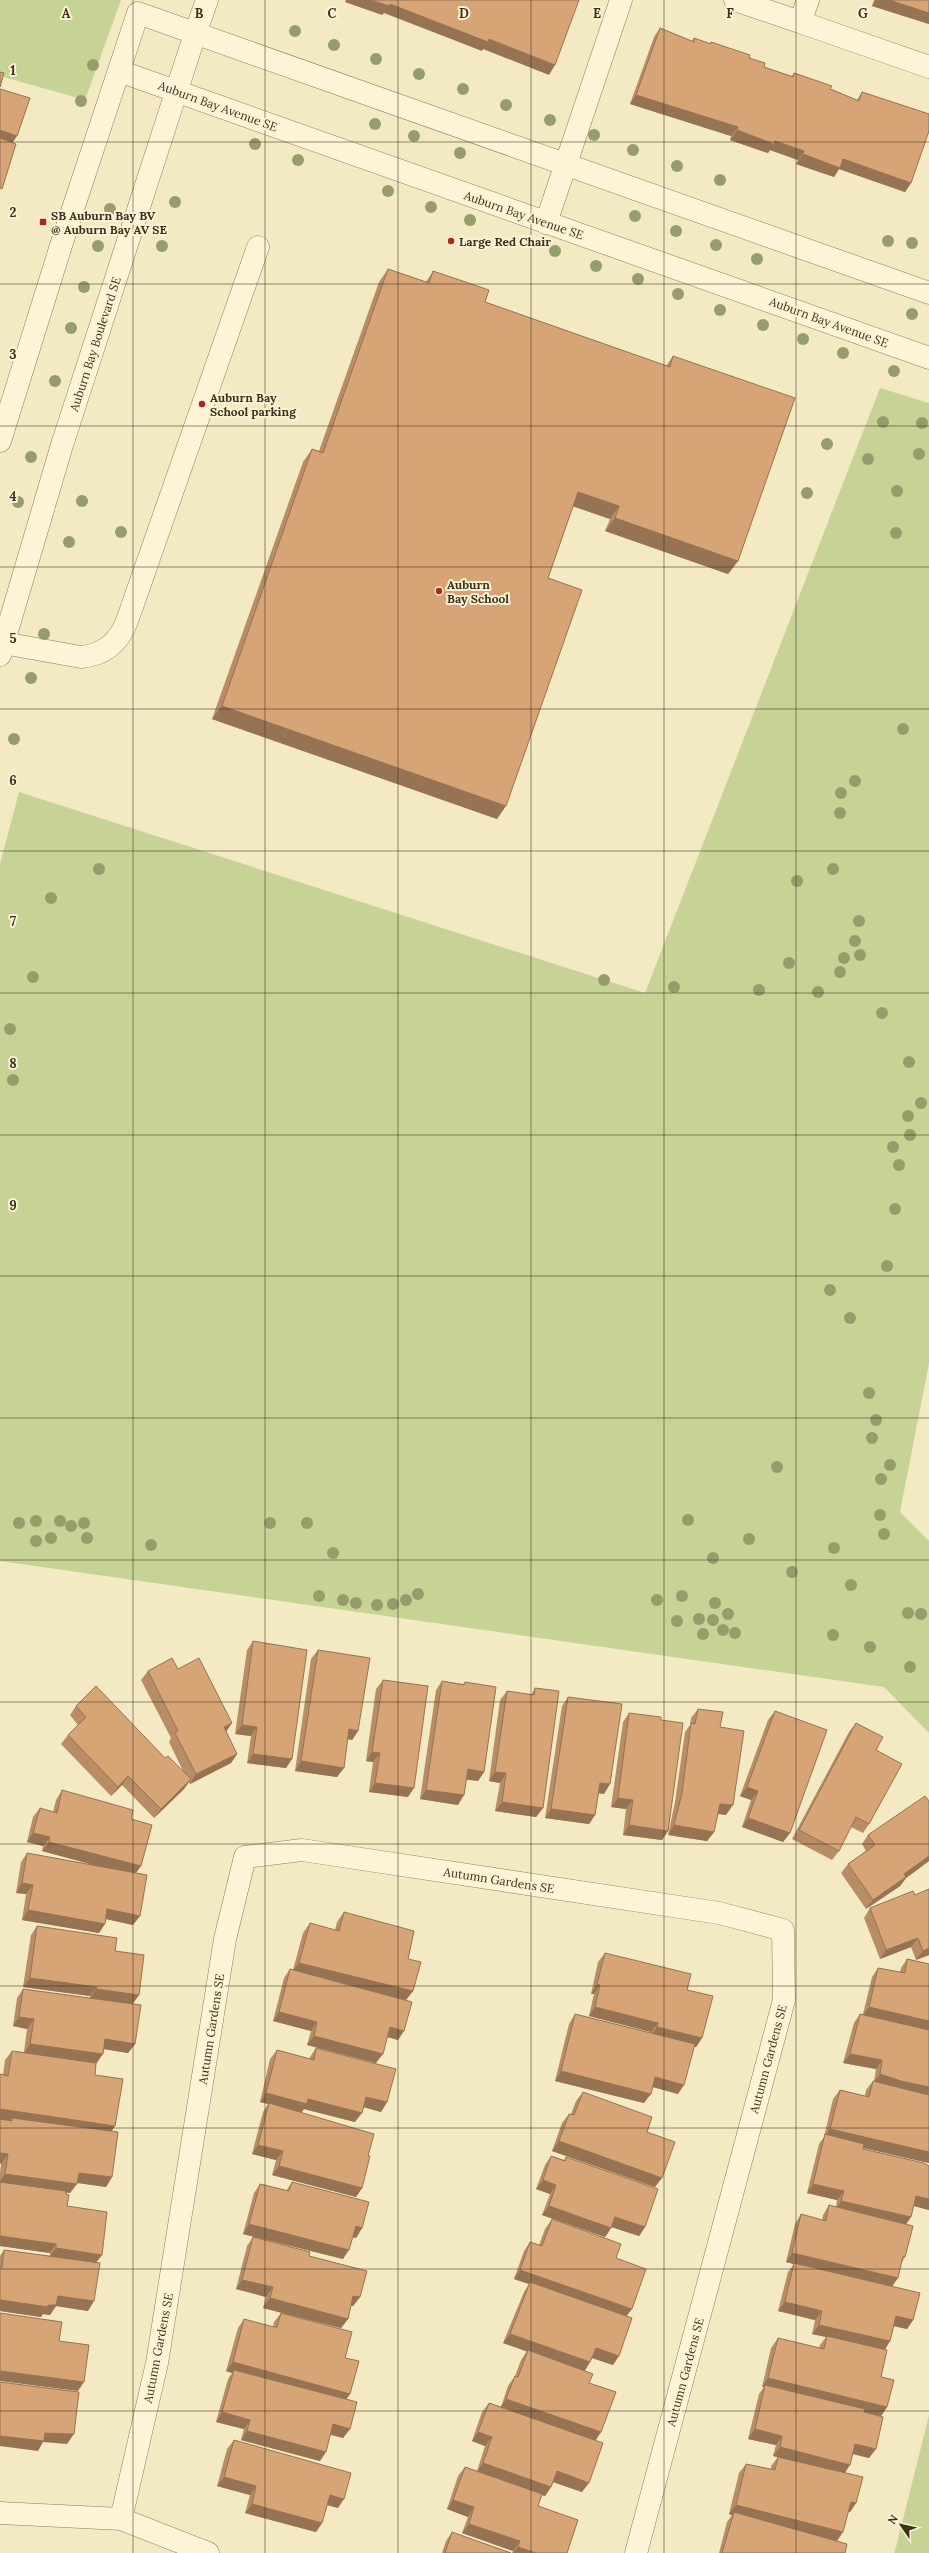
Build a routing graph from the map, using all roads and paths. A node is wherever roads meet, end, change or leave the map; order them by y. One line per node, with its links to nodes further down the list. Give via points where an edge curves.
1 (207, 0): 7 (street, Auburn Bay Boulevard SE)
2 (621, 0): 11 (street)
3 (735, 0): 6 (street)
4 (808, 0): 6 (street)
5 (141, 6): 7 (street); 9 (street)
6 (800, 22): 8 (street)
7 (195, 34): 10 (street, Auburn Bay Boulevard SE); 11 (street)
8 (929, 67)
9 (119, 71): 10 (street, Auburn Bay Avenue SE); 16 (street)
10 (176, 91): 12 (street, Auburn Bay Avenue SE); 17 (street, Auburn Bay Boulevard SE, via 62,445)
11 (566, 166): 12 (street); 14 (street)
12 (546, 223): 15 (street, Auburn Bay Avenue SE)
13 (258, 247): 17 (street, via 120,637 107,650 81,657)
14 (929, 293)
15 (929, 358)
16 (0, 441)
17 (1, 647)
18 (0, 2513): 19 (street)
19 (121, 2519): 20 (street); 21 (street, Autumn Gardens SE, via 157,2363 226,1939 245,1857 302,1850 719,1913 783,1930 784,2000)
20 (208, 2553)
21 (636, 2553)

